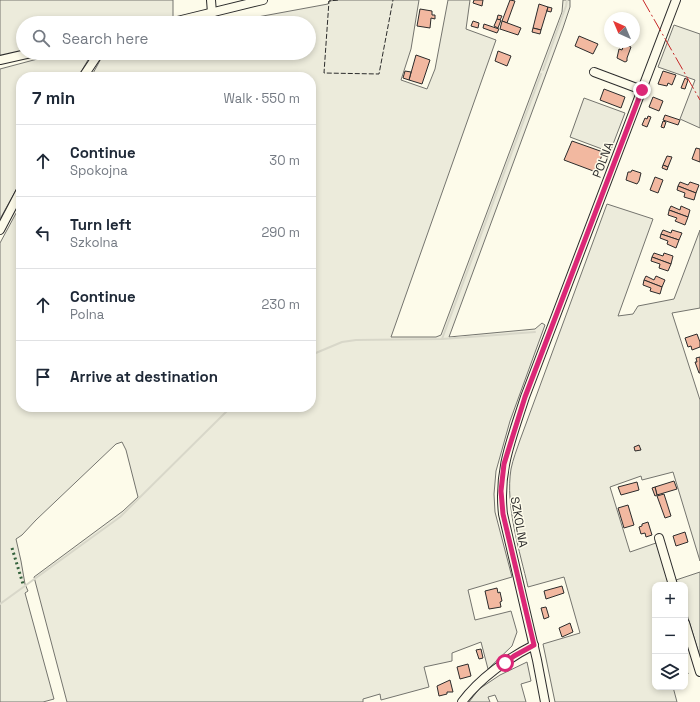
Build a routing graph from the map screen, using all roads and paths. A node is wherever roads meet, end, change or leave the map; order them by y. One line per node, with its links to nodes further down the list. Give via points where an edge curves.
1 (211, 0): 4 (street)
2 (263, 0): 4 (street)
3 (676, 0): 11 (street, POLNA)
4 (212, 13): 5 (street)
5 (199, 16)
6 (16, 56): 7 (street)
7 (0, 60)
8 (94, 60): 9 (street)
9 (86, 72)
10 (594, 72): 11 (street)
11 (642, 90): 14 (street, POLNA)
12 (16, 200): 13 (street)
13 (0, 230)
14 (552, 327): 18 (street, SZKOLNA, via 525,397 508,448 502,477 503,514)
15 (659, 538): 16 (street)
16 (672, 582)
17 (688, 633): 19 (street)
18 (534, 645): 20 (street, via 505,663); 21 (street, SZKOLNA)
19 (700, 672)
20 (462, 702)
21 (545, 702)

